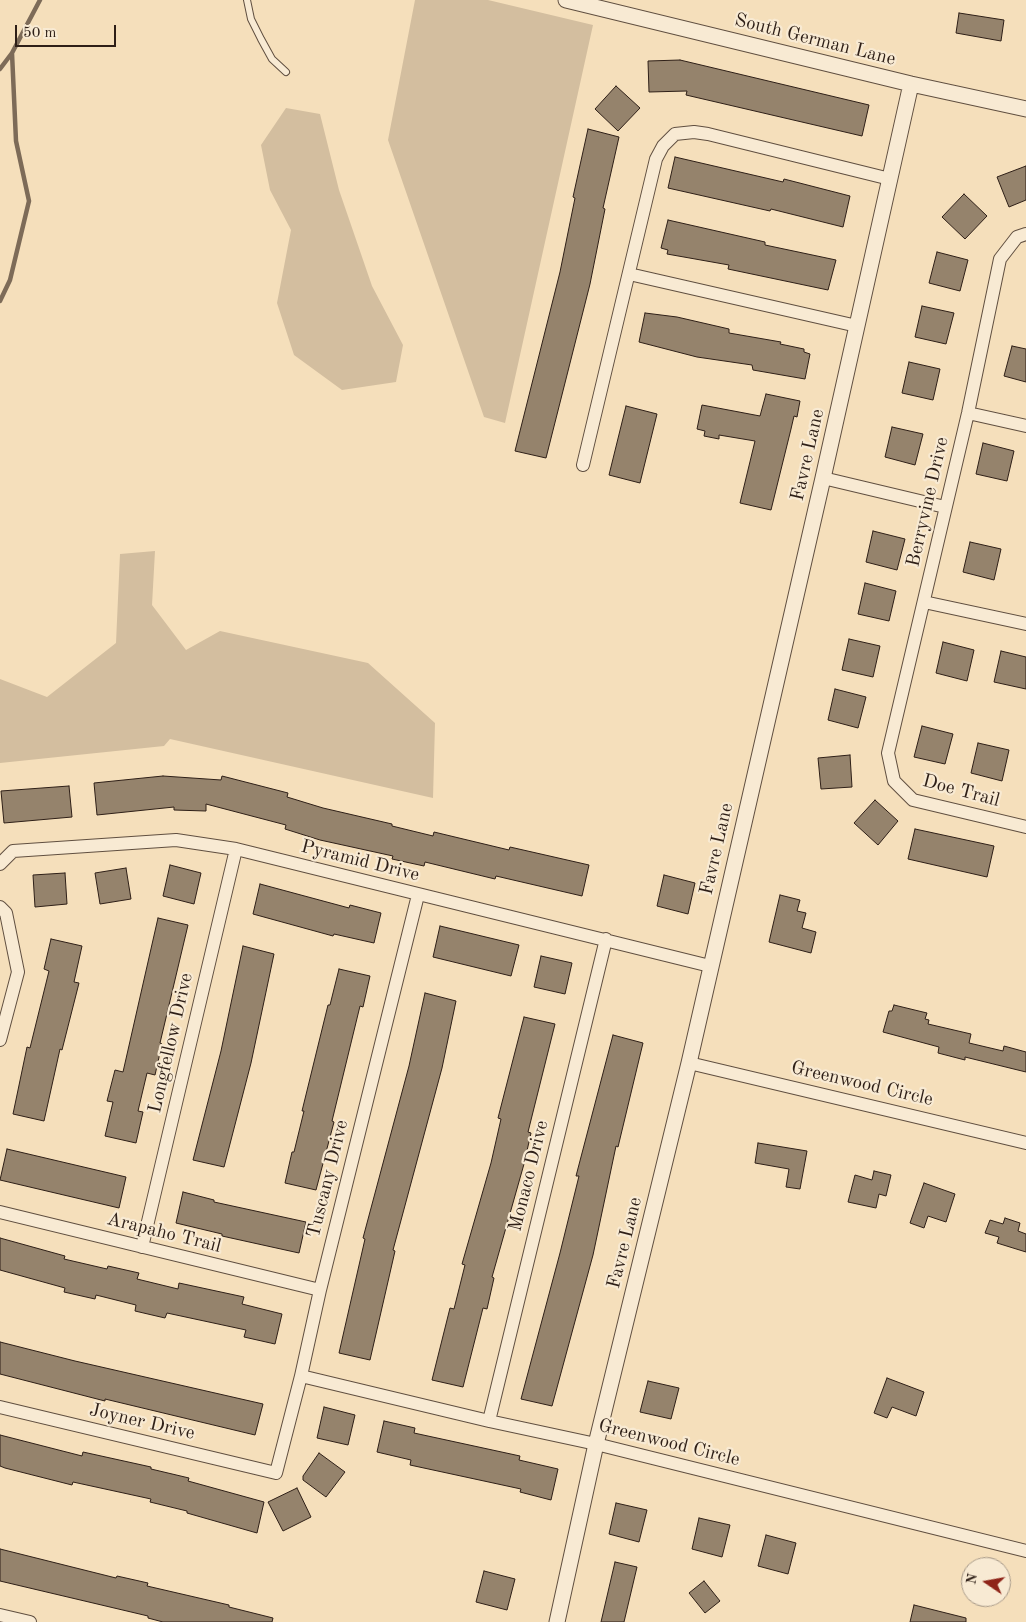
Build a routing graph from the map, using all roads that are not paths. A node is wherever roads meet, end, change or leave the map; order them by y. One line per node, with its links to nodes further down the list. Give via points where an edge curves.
1 (247, 0): 3 (lane, via 251,19 261,39 272,59)
2 (566, 0): 4 (street, South German Lane)
3 (286, 72)
4 (911, 84): 5 (street, South German Lane); 6 (street, Favre Lane)
5 (1026, 109)
6 (890, 179): 8 (street, via 708,134 675,134 656,159); 9 (street, Favre Lane)
7 (1021, 235): 10 (street, Berryvine Drive, via 1000,259)
8 (629, 274): 9 (street); 12 (street)
9 (857, 326): 13 (street, Favre Lane)
10 (968, 413): 11 (street); 14 (street, Berryvine Drive)
11 (1026, 426)
12 (583, 465)
13 (823, 478): 14 (street); 24 (street, Favre Lane)
14 (945, 507): 15 (street, Berryvine Drive)
15 (924, 602): 16 (street); 17 (street, Berryvine Drive, via 888,753)
16 (1026, 624)
17 (894, 781): 18 (street, Doe Trail, via 913,800)
18 (1026, 826)
19 (236, 849): 20 (street, Pyramid Drive, via 176,840 13,851); 21 (street, Pyramid Drive); 29 (street, Longfellow Drive)
20 (0, 864)
21 (418, 895): 23 (street, Pyramid Drive); 30 (street, Tuscany Drive)
22 (0, 907): 25 (street, via 6,913 18,972)
23 (606, 939): 24 (street, Pyramid Drive); 33 (street, Monaco Drive)
24 (710, 966): 26 (street, Favre Lane)
25 (0, 1040)
26 (690, 1063): 27 (street, Greenwood Circle); 34 (street, Favre Lane)
27 (1026, 1142)
28 (0, 1212): 29 (street, Arapaho Trail)
29 (142, 1246): 30 (street, Arapaho Trail)
30 (320, 1290): 31 (street, Tuscany Drive)
31 (301, 1376): 33 (street, Greenwood Circle); 35 (street, Tuscany Drive)
32 (0, 1407): 35 (street, Joyner Drive)
33 (489, 1422): 34 (street, Greenwood Circle)
34 (596, 1444): 36 (street, Greenwood Circle); 39 (street, Favre Lane)
35 (276, 1473)
36 (1026, 1551)
37 (0, 1615): 38 (street)
38 (30, 1622)
39 (557, 1622)

